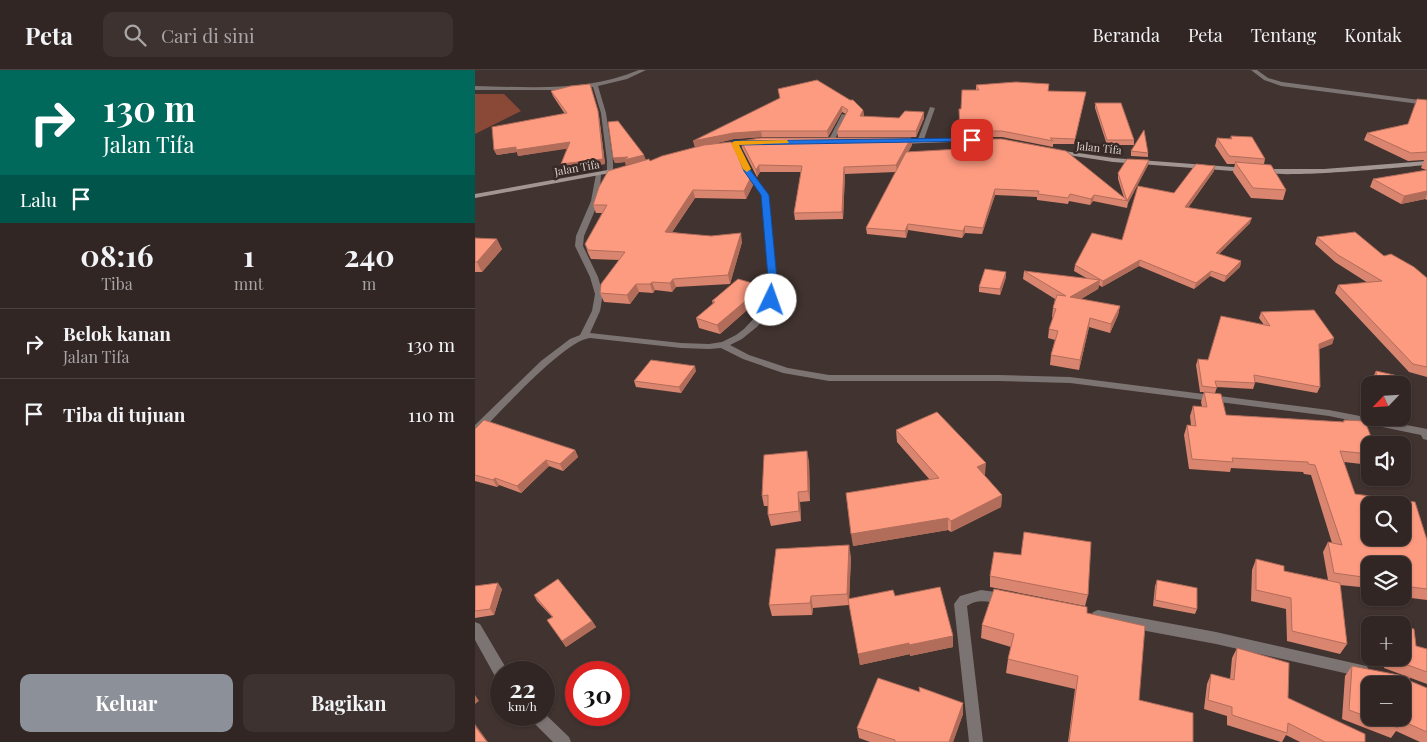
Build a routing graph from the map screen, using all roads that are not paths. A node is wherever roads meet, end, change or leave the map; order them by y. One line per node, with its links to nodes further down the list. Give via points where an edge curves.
1 (643, 70): 3 (street)
2 (1254, 70): 5 (street, via 1281,84)
3 (594, 84): 4 (street, via 558,88); 20 (street, via 606,120 605,134 612,163)
4 (475, 88)
5 (1427, 103)
6 (932, 108): 12 (street)
7 (844, 115): 14 (street)
8 (983, 140): 12 (street)
9 (762, 141): 13 (street)
10 (821, 142): 14 (street)
11 (891, 142): 12 (street)
12 (920, 142)
13 (735, 143): 16 (street); 24 (street, via 748,171 765,195 773,289 771,300 759,319 742,334)
14 (830, 143): 15 (street)
15 (838, 143)
16 (710, 148)
17 (1047, 149): 18 (street, Jalan Tifa, via 1113,160 1269,171 1372,169)
18 (1427, 163)
19 (627, 168): 20 (street, Jalan Tifa)
20 (609, 173): 21 (street, Jalan Tifa)
21 (598, 175): 22 (street, Jalan Tifa); 23 (street, via 595,201 579,246 599,294 596,310)
22 (475, 196)
23 (584, 335): 24 (street, via 675,344); 25 (street, via 537,371)
24 (721, 344): 26 (street, via 786,371 829,378 1070,380 1329,413 1424,432)
25 (475, 431)
26 (1427, 436)
27 (1015, 600): 34 (street, via 980,595 960,604)
28 (1082, 612): 31 (street)
29 (475, 628): 30 (street)
30 (494, 661)
31 (1374, 674)
32 (547, 726): 33 (street)
33 (564, 742)
34 (976, 742)

